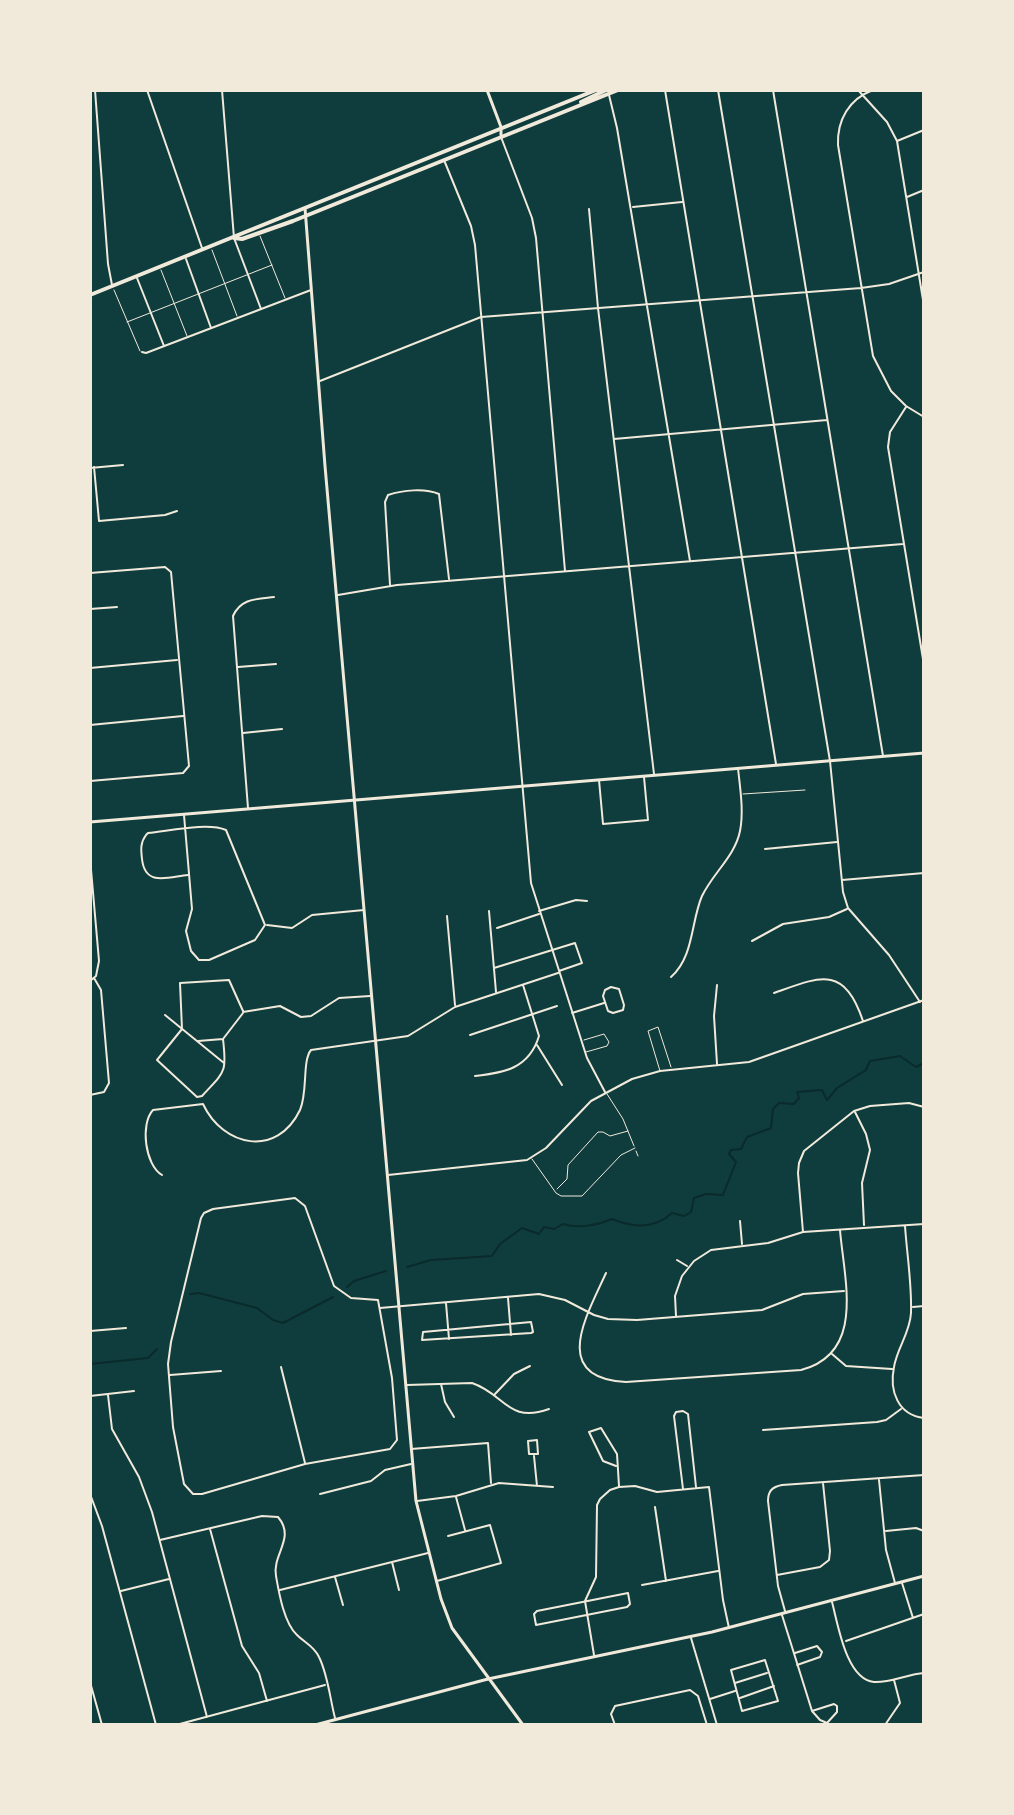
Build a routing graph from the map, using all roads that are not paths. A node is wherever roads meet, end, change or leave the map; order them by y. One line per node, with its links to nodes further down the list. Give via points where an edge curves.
1 (95, 90): 38 (street)
2 (147, 90): 29 (street)
3 (222, 90): 27 (street)
4 (487, 90): 14 (main road)
5 (596, 90): 14 (main road)
6 (618, 90): 12 (main road)
7 (665, 90): 21 (street)
8 (718, 90): 44 (street)
9 (773, 90): 41 (street)
10 (858, 90): 13 (street)
11 (873, 90): 13 (street)
12 (607, 92): 16 (main road); 22 (street)
13 (862, 94): 17 (street); 39 (street, via 843,117 837,140)
14 (501, 127): 16 (main road); 23 (main road)
15 (924, 130): 17 (street)
16 (501, 136): 18 (main road); 52 (street, via 532,218)
17 (897, 141): 20 (street)
18 (444, 159): 25 (main road); 55 (street, via 472,229)
19 (924, 190): 20 (street)
20 (906, 197): 34 (street)
21 (684, 202): 22 (street); 46 (street)
22 (631, 207): 48 (street)
23 (305, 208): 25 (main road); 27 (main road)
24 (589, 209): 50 (street)
25 (307, 216): 26 (main road); 40 (main road)
26 (259, 233): 27 (main road); 31 (lane)
27 (234, 238): 28 (main road); 35 (street)
28 (211, 248): 29 (main road); 37 (lane)
29 (203, 251): 30 (main road)
30 (185, 258): 32 (main road); 42 (street)
31 (272, 265): 35 (lane); 45 (lane)
32 (160, 268): 36 (main road); 47 (lane)
33 (924, 272): 34 (street)
34 (919, 274): 39 (street); 49 (street)
35 (248, 275): 37 (lane); 51 (street)
36 (137, 277): 38 (main road); 53 (street)
37 (225, 284): 42 (lane); 54 (lane)
38 (113, 286): 43 (main road); 56 (lane)
39 (861, 288): 41 (street); 62 (street, via 876,364)
40 (312, 290): 45 (street); 61 (main road)
41 (807, 292): 44 (street); 64 (street)
42 (199, 294): 47 (lane); 57 (street)
43 (90, 295)
44 (753, 297): 46 (street); 65 (street)
45 (285, 300): 51 (street)
46 (700, 301): 48 (street); 66 (street)
47 (175, 304): 53 (lane); 58 (lane)
48 (647, 305): 50 (street); 67 (street)
49 (924, 306)
50 (598, 308): 52 (street); 68 (street)
51 (261, 309): 54 (street)
52 (542, 312): 55 (street); 80 (street)
53 (151, 313): 56 (lane); 59 (street)
54 (238, 317): 57 (street)
55 (481, 317): 61 (street); 82 (street)
56 (127, 322): 60 (lane)
57 (211, 328): 58 (street)
58 (187, 337): 59 (street)
59 (164, 346): 60 (street)
60 (142, 352)
61 (319, 382): 85 (main road)
62 (906, 406): 63 (street); 74 (street, via 888,439)
63 (924, 417)
64 (828, 420): 65 (street); 75 (street)
65 (774, 424): 66 (street); 76 (street)
66 (721, 430): 67 (street); 77 (street)
67 (668, 434): 68 (street); 78 (street)
68 (613, 439): 79 (street)
69 (123, 465): 70 (street)
70 (92, 468): 72 (street)
71 (90, 508): 72 (street)
72 (97, 508): 73 (street, via 99,521)
73 (177, 511)
74 (903, 544): 75 (street); 91 (street)
75 (850, 549): 76 (street); 99 (street)
76 (796, 554): 77 (street); 100 (street)
77 (742, 558): 78 (street); 101 (street)
78 (690, 562): 79 (street)
79 (629, 566): 80 (street); 103 (street)
80 (565, 571): 82 (street)
81 (90, 573): 89 (street, via 169,568)
82 (504, 575): 83 (street); 107 (street)
83 (449, 580): 84 (street); 84 (street, via 439,494 396,492 386,498)
84 (390, 585): 85 (street)
85 (337, 595): 110 (main road)
86 (274, 597): 92 (street, via 244,602 236,611)
87 (117, 607): 88 (street)
88 (90, 609)
89 (178, 660): 93 (street); 94 (street)
90 (276, 664): 92 (street)
91 (924, 665)
92 (236, 667): 97 (street)
93 (90, 668)
94 (184, 716): 95 (street); 106 (street, via 183,773)
95 (90, 725)
96 (282, 729): 97 (street)
97 (242, 733): 111 (street)
98 (924, 753): 99 (main road)
99 (883, 756): 100 (main road)
100 (830, 761): 101 (main road); 115 (street)
101 (776, 765): 102 (main road)
102 (738, 767): 103 (main road); 109 (street)
103 (654, 774): 104 (main road)
104 (644, 775): 105 (main road); 105 (street, via 648,820 603,824)
105 (599, 779): 107 (main road)
106 (90, 781)
107 (523, 785): 110 (main road); 125 (street, via 530,875)
108 (805, 790): 109 (lane)
109 (740, 794): 133 (street, via 740,832 702,896 688,946)
110 (355, 798): 111 (main road); 123 (main road)
111 (248, 809): 112 (main road)
112 (184, 815): 113 (main road); 114 (street)
113 (90, 822)
114 (185, 830): 119 (street); 119 (street, via 148,833 141,848 143,869 150,876); 127 (street, via 226,830)
115 (838, 842): 116 (street); 120 (street)
116 (765, 849)
117 (90, 858): 134 (street, via 99,961)
118 (924, 873): 120 (street)
119 (188, 875): 127 (street, via 188,945 199,960 255,940)
120 (842, 880): 122 (street)
121 (587, 901): 125 (street)
122 (848, 908): 129 (street, via 829,917 783,924); 141 (street)
123 (364, 910): 127 (street, via 312,915 292,928); 140 (main road)
124 (489, 911): 131 (street)
125 (539, 912): 128 (street); 130 (street)
126 (447, 916): 144 (street)
127 (265, 925)
128 (497, 928)
129 (752, 941)
130 (551, 950): 131 (street); 132 (street); 132 (street, via 575,943 582,963)
131 (494, 968): 138 (street)
132 (559, 972): 136 (street); 146 (street)
133 (671, 977)
134 (94, 978): 135 (street); 165 (street, via 101,990 110,1079 104,1092)
135 (90, 981)
136 (523, 984): 138 (street); 148 (street)
137 (717, 985): 159 (street)
138 (497, 993): 144 (street)
139 (774, 993): 149 (street, via 832,978 855,1002)
140 (372, 995): 145 (street, via 339,998 307,1017 280,1006); 155 (main road)
141 (922, 1001): 149 (street)
142 (605, 1002): 142 (street, via 605,990 617,987 624,1008 613,1013); 146 (street)
143 (557, 1006): 148 (street)
144 (455, 1007): 155 (street, via 414,1033)
145 (243, 1012): 150 (street, via 229,980 180,983); 152 (street)
146 (572, 1013): 154 (street)
147 (165, 1015): 150 (street)
148 (532, 1015): 151 (street); 156 (street, via 539,1036)
149 (863, 1023): 159 (street, via 749,1062)
150 (182, 1029): 153 (street); 158 (street, via 157,1060 195,1096 202,1096)
151 (470, 1035)
152 (223, 1039): 153 (street); 158 (street)
153 (195, 1041): 158 (street)
154 (581, 1041): 157 (street); 157 (lane, via 604,1034 609,1042)
155 (375, 1042): 172 (street, via 311,1050 300,1110 270,1138 247,1141 229,1135 214,1124 203,1104 153,1110 146,1122 150,1162); 173 (main road)
156 (536, 1044): 162 (street, via 511,1071); 163 (street)
157 (585, 1052): 164 (street)
158 (226, 1063)
159 (717, 1066): 160 (street)
160 (672, 1070): 161 (street); 161 (lane, via 658,1027 648,1031)
161 (660, 1071): 164 (street)
162 (475, 1076)
163 (562, 1085)
164 (605, 1092): 168 (lane); 171 (street)
165 (90, 1095)
166 (924, 1107): 167 (street, via 909,1103)
167 (854, 1111): 178 (street, via 870,1150 862,1183); 180 (street, via 802,1154 798,1173)
168 (628, 1131): 169 (lane); 174 (lane, via 610,1136 598,1132)
169 (635, 1148): 170 (lane); 174 (lane, via 621,1155 582,1196 561,1196)
170 (638, 1156)
171 (532, 1159): 173 (street); 174 (lane)
172 (162, 1175)
173 (387, 1175): 188 (main road)
174 (554, 1190)
175 (740, 1221): 181 (street)
176 (924, 1224): 177 (street)
177 (905, 1225): 178 (street); 190 (street)
178 (864, 1228): 179 (street)
179 (840, 1230): 180 (street); 185 (street)
180 (803, 1232): 181 (street)
181 (742, 1246): 183 (street, via 711,1250)
182 (677, 1260): 183 (street)
183 (688, 1267): 193 (street, via 678,1286)
184 (606, 1273): 192 (street)
185 (845, 1291): 193 (street, via 803,1294 762,1310); 200 (street, via 845,1327)
186 (508, 1296): 187 (street); 192 (street, via 545,1294); 194 (street)
187 (446, 1301): 188 (street); 196 (street)
188 (399, 1305): 191 (street); 207 (main road)
189 (924, 1306): 190 (street)
190 (911, 1307): 203 (street, via 910,1326)
191 (378, 1308): 205 (street, via 378,1300 351,1298 334,1286 298,1199 213,1209 201,1218 171,1342); 219 (street, via 393,1385 395,1445)
192 (588, 1313): 193 (street, via 622,1320); 200 (street, via 579,1350 588,1370 606,1381 801,1370)
193 (676, 1317)
194 (510, 1324): 196 (street); 198 (street); 198 (street, via 531,1322 533,1332)
195 (126, 1328): 197 (street)
196 (449, 1329): 199 (street); 199 (street, via 422,1334 423,1341)
197 (90, 1331)
198 (511, 1335): 199 (street)
199 (449, 1339)
200 (832, 1354): 203 (street, via 851,1367)
201 (530, 1366): 210 (street)
202 (281, 1367): 219 (street)
203 (893, 1369): 213 (street, via 894,1393)
204 (221, 1371): 205 (street)
205 (169, 1375): 219 (street, via 173,1427 187,1490 199,1495)
206 (441, 1383): 207 (street); 210 (street, via 472,1383); 214 (street)
207 (406, 1385): 217 (main road)
208 (134, 1391): 209 (street)
209 (108, 1395): 211 (street); 242 (street, via 112,1429 139,1477)
210 (494, 1395): 212 (street, via 519,1413)
211 (90, 1396)
212 (549, 1409)
213 (902, 1409): 215 (street); 216 (street, via 877,1422)
214 (454, 1417)
215 (924, 1418)
216 (763, 1430)
217 (411, 1449): 220 (main road); 225 (street, via 488,1443)
218 (534, 1454): 226 (street)
219 (305, 1464)
220 (412, 1464): 232 (street); 234 (main road)
221 (616, 1466): 221 (street, via 617,1454 601,1428 589,1432 603,1461); 228 (street)
222 (924, 1475): 223 (street)
223 (879, 1479): 224 (street); 239 (street)
224 (822, 1482): 247 (street, via 829,1560 820,1567); 247 (street, via 770,1490)
225 (491, 1484): 226 (street); 233 (street)
226 (537, 1487): 227 (street)
227 (553, 1487)
228 (619, 1487): 230 (street); 259 (street, via 598,1502 596,1577)
229 (696, 1488): 230 (street); 230 (street, via 688,1414 676,1412); 245 (street, via 709,1487)
230 (683, 1490)
231 (90, 1494): 235 (street)
232 (320, 1494)
233 (456, 1496): 234 (street); 238 (street)
234 (416, 1501): 243 (main road)
235 (92, 1504): 257 (street)
236 (655, 1507): 251 (street)
237 (210, 1528): 242 (street); 255 (street, via 278,1517 286,1537 276,1570); 282 (street, via 242,1646 259,1673)
238 (465, 1531): 241 (street); 250 (street, via 490,1525 501,1563)
239 (884, 1531): 240 (street); 253 (street)
240 (924, 1531)
241 (448, 1536)
242 (160, 1540): 249 (street)
243 (429, 1552): 244 (street); 250 (main road)
244 (391, 1561): 246 (street); 256 (street)
245 (719, 1571): 251 (street); 265 (street)
246 (335, 1575): 255 (street); 260 (street)
247 (777, 1575): 261 (street)
248 (924, 1576): 252 (main road)
249 (170, 1578): 257 (street); 284 (street)
250 (437, 1581): 273 (main road, via 452,1628)
251 (666, 1581): 254 (street)
252 (902, 1581): 253 (main road); 264 (street)
253 (895, 1583): 258 (main road)
254 (642, 1585)
255 (280, 1590): 277 (street, via 291,1628 315,1650)
256 (399, 1590)
257 (120, 1591): 287 (street)
258 (832, 1601): 261 (main road); 267 (street)
259 (585, 1602): 263 (street); 263 (street, via 628,1593 630,1604); 263 (street, via 534,1614 539,1626)
260 (343, 1605)
261 (784, 1613): 265 (main road); 268 (street)
262 (924, 1614): 264 (street)
263 (587, 1615): 269 (street)
264 (913, 1618): 267 (street)
265 (729, 1628): 266 (main road)
266 (691, 1637): 269 (main road); 281 (street)
267 (844, 1641): 274 (street, via 860,1676 876,1682)
268 (794, 1653): 270 (street); 270 (street, via 822,1649 820,1657)
269 (595, 1656): 273 (main road)
270 (797, 1665): 283 (street)
271 (770, 1673): 275 (street); 275 (street, via 764,1660 732,1669); 278 (street)
272 (924, 1673): 274 (street)
273 (488, 1679): 285 (main road); 290 (main road)
274 (894, 1679): 294 (street, via 900,1703)
275 (734, 1683): 279 (street)
276 (90, 1684): 286 (street)
277 (327, 1685): 282 (street); 285 (street)
278 (774, 1686): 280 (street); 280 (street, via 777,1701 743,1712)
279 (736, 1690): 280 (street); 281 (street)
280 (738, 1698)
281 (709, 1699): 293 (street)
282 (267, 1701): 284 (street)
283 (812, 1711): 283 (street, via 827,1723 838,1709 834,1704)
284 (207, 1717): 288 (street)
285 (332, 1722): 289 (main road)
286 (102, 1725)
287 (156, 1725)
288 (176, 1725)
289 (315, 1725)
290 (523, 1725)
291 (615, 1725): 292 (street, via 615,1706 690,1690 698,1696)
292 (707, 1725)
293 (717, 1725)
294 (885, 1725)

